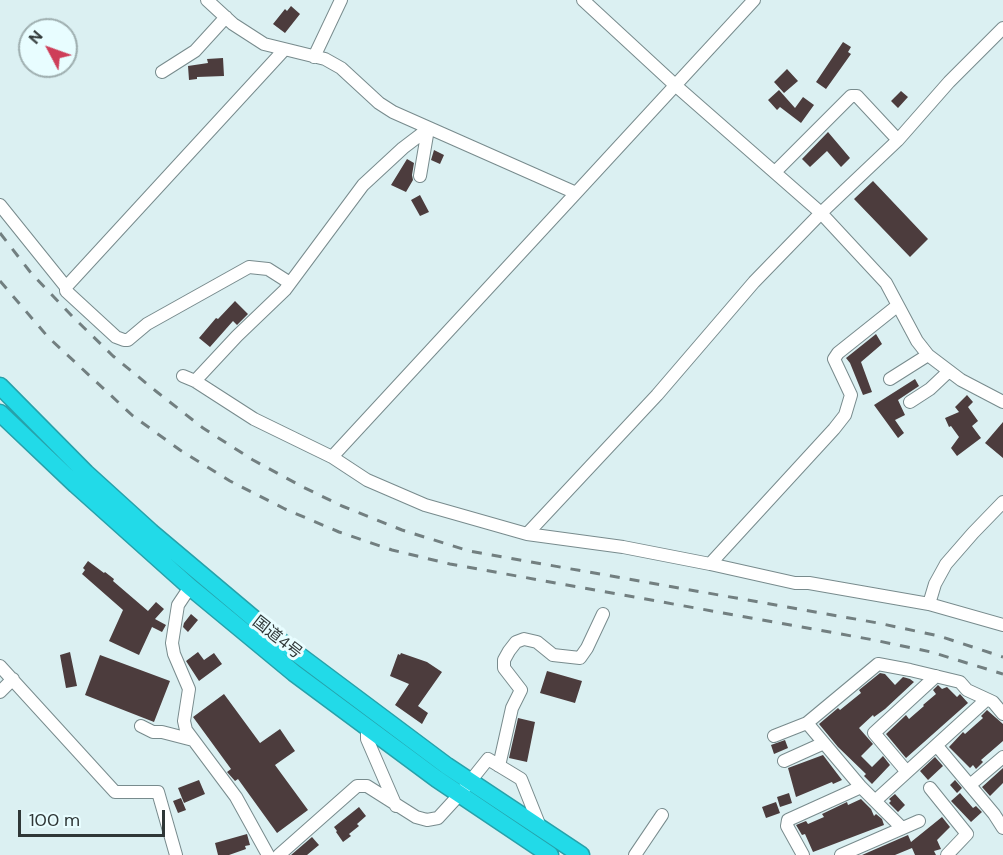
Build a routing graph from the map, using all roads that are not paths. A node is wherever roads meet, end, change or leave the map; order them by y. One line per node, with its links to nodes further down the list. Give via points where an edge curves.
1 (207, 0): 5 (street)
2 (341, 0): 8 (street)
3 (583, 0): 10 (street)
4 (754, 0): 10 (street)
5 (226, 17): 7 (street, via 264,44); 9 (street, via 195,51)
6 (1003, 28): 12 (street)
7 (284, 50): 8 (street); 19 (street)
8 (314, 57): 11 (street, via 341,68 385,107)
9 (162, 72)
10 (675, 85): 13 (street); 15 (street)
11 (428, 129): 14 (street); 15 (street); 18 (street, via 363,185)
12 (898, 140): 13 (street, via 857,96 851,96); 17 (street)
13 (775, 172): 17 (street)
14 (420, 176)
15 (576, 194): 30 (street)
16 (0, 205): 19 (street)
17 (821, 213): 20 (street, via 886,283); 32 (street, via 731,306 657,395)
18 (290, 283): 19 (street, via 268,268 249,267 147,324 128,340 116,337); 25 (street)
19 (66, 287)
20 (897, 306): 21 (street); 33 (street, via 834,360 851,395 840,422)
21 (928, 355): 22 (street); 24 (street)
22 (948, 372): 27 (street); 28 (street)
23 (183, 376): 25 (street)
24 (890, 379)
25 (195, 381): 30 (street, via 254,419)
26 (0, 386): 55 (highway, 国道4号, via 86,473 200,576 375,714)
27 (1002, 401)
28 (910, 402)
29 (0, 413): 34 (highway, 国道4号)
30 (332, 457): 32 (street, via 367,480 425,505)
31 (1003, 502): 35 (street, via 946,564)
32 (527, 534): 33 (street)
33 (710, 564): 35 (street, via 795,583)
34 (190, 587): 46 (highway, 国道4号); 48 (street, via 178,605 172,643 189,689 184,721)
35 (929, 604): 37 (street)
36 (603, 614): 53 (street, via 580,658 553,656 537,642 524,639 508,651 504,668 521,690 512,708)
37 (1003, 625)
38 (0, 666): 40 (street)
39 (936, 676): 42 (street, via 960,682); 44 (street, via 878,664); 54 (street, via 874,733)
40 (13, 680): 41 (street); 67 (street, via 115,792 158,792)
41 (0, 692)
42 (986, 700): 43 (street); 50 (street)
43 (1003, 714)
44 (807, 723): 47 (street); 49 (street)
45 (141, 726): 48 (street)
46 (367, 728): 59 (highway, 国道4号); 61 (street)
47 (774, 736)
48 (194, 740): 68 (street, via 236,797)
49 (824, 743): 52 (street); 57 (street)
50 (937, 746): 54 (street); 56 (street)
51 (1003, 757): 56 (street)
52 (784, 761)
53 (499, 766): 55 (street, via 488,759); 66 (street, via 521,779)
54 (907, 772): 60 (street)
55 (471, 781): 59 (street); 66 (highway, 国道4号)
56 (970, 786): 65 (street)
57 (861, 787): 60 (street); 73 (street, via 788,820 787,826)
58 (930, 788): 75 (street, via 967,834)
59 (460, 794): 61 (street, via 443,813 430,820); 70 (highway, 国道4号)
60 (875, 801): 64 (street)
61 (396, 806): 69 (street, via 367,786 357,786)
62 (662, 815): 72 (street)
63 (919, 821): 64 (street)
64 (902, 828): 74 (street)
65 (1003, 828)
66 (541, 829): 71 (highway, 国道4号)
67 (176, 855)
68 (268, 855)
69 (279, 855)
70 (550, 855)
71 (581, 855)
72 (636, 855)
73 (803, 855)
74 (841, 855)
75 (947, 855)

